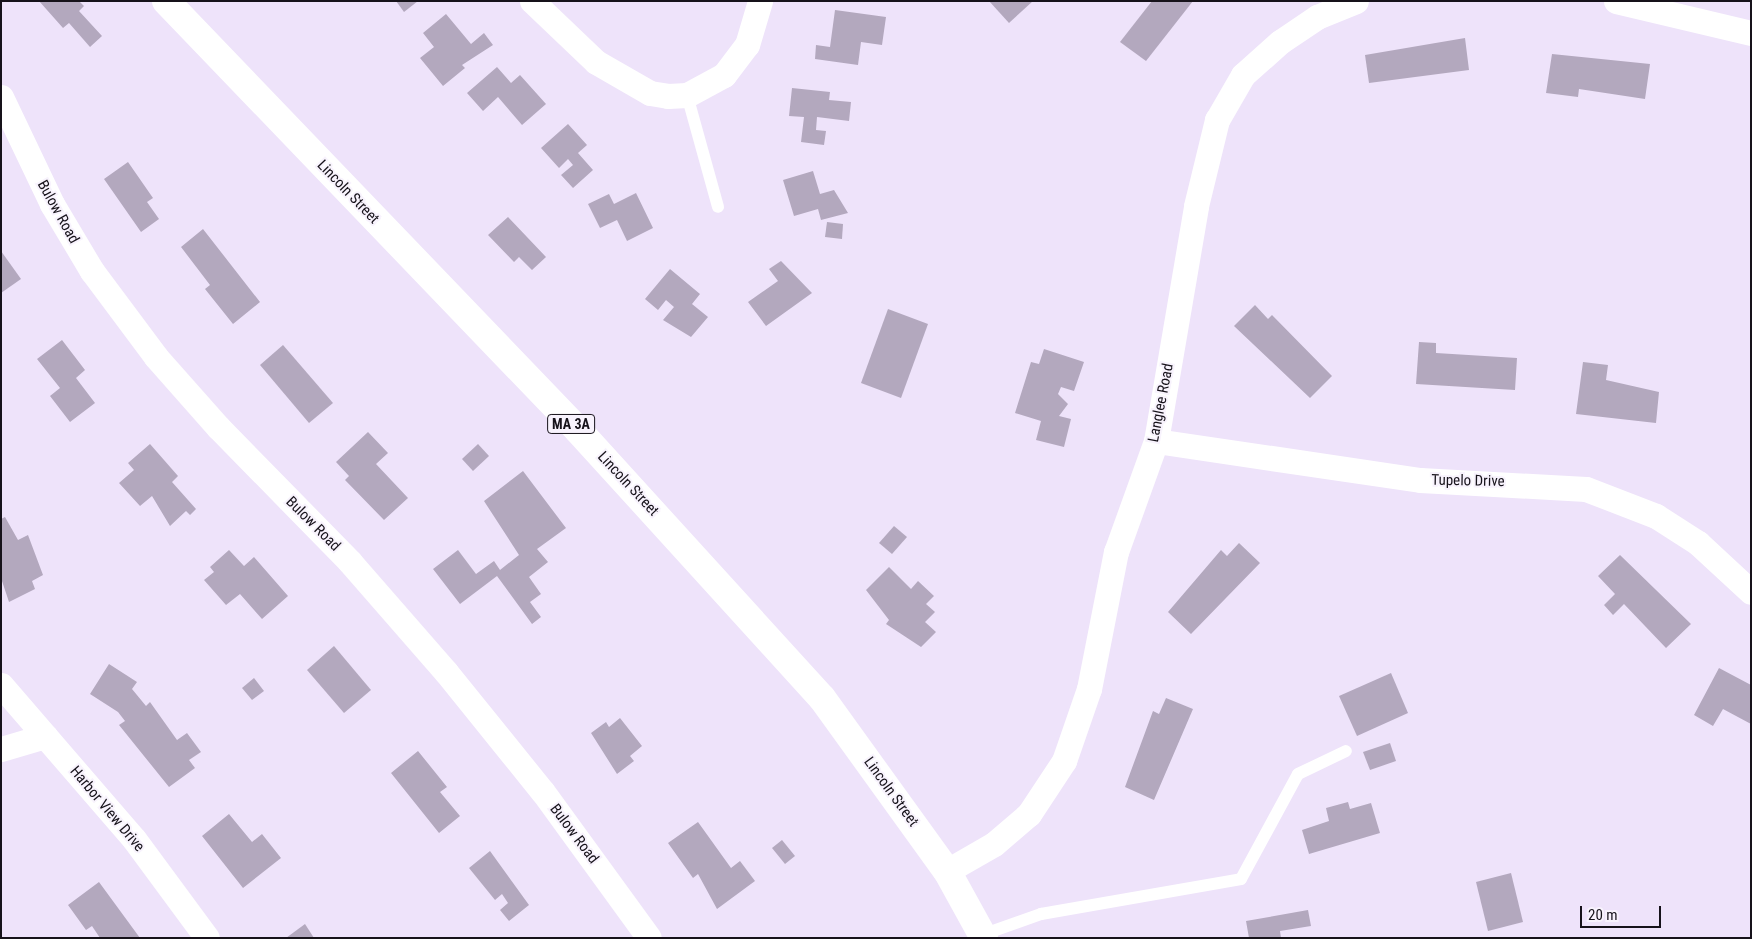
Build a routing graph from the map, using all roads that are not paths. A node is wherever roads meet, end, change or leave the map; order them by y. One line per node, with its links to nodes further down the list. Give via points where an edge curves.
1 (166, 1): 16 (main road, Lincoln Street / MA 3A, via 739,604 822,698)
2 (532, 1): 7 (street, via 596,62 625,80 650,93)
3 (760, 1): 7 (street, via 747,45 724,74)
4 (1356, 1): 10 (street, Langlee Road, via 1317,17 1280,42 1243,75 1217,120 1196,206)
5 (1616, 1): 6 (street)
6 (1751, 33)
7 (687, 95): 9 (lane)
8 (1, 97): 19 (street, Bulow Road, via 77,246 156,357 218,427 350,562 446,672 543,792)
9 (718, 207)
10 (1156, 441): 11 (street, Tupelo Drive, via 1420,480 1586,489 1677,530); 16 (street, Langlee Road, via 1116,552 1089,689 1064,762 1029,814 994,844)
11 (1751, 592)
12 (1, 685): 13 (street, Harbor View Drive)
13 (45, 736): 14 (street); 18 (street, Harbor View Drive, via 134,839)
14 (1, 749)
15 (1346, 751): 17 (lane, via 1292,781 1241,880 1041,914)
16 (947, 871): 17 (main road, Lincoln Street / MA 3A)
17 (983, 936)
18 (207, 938)
19 (649, 938)

